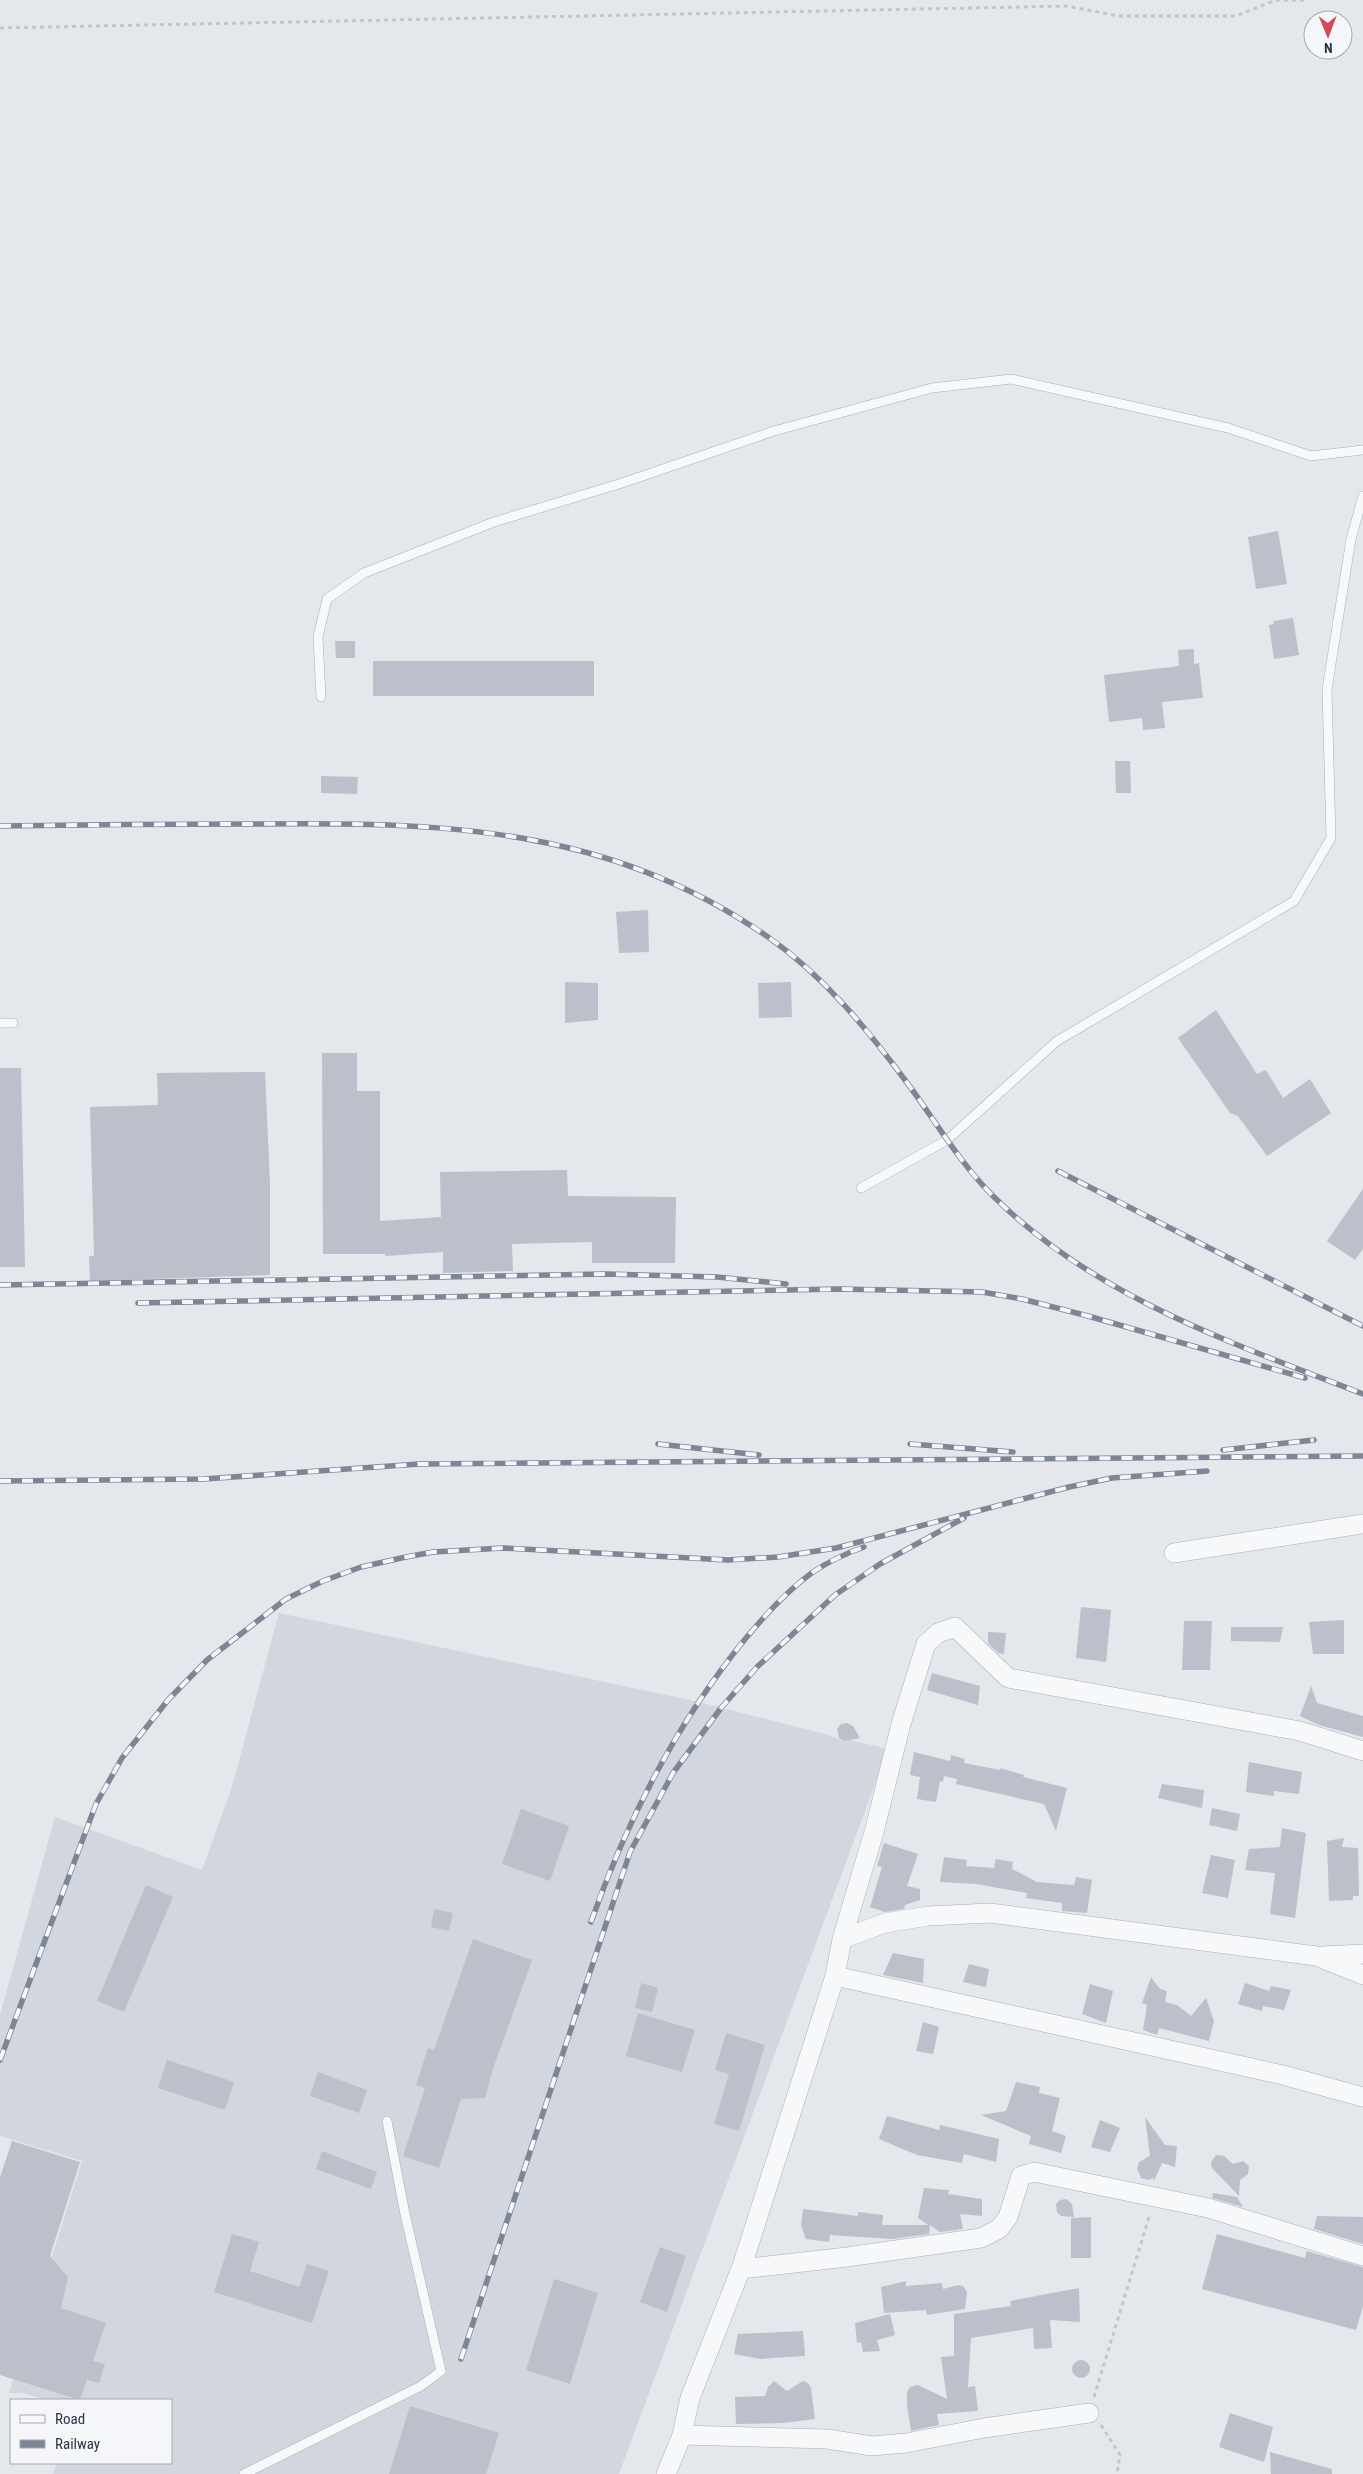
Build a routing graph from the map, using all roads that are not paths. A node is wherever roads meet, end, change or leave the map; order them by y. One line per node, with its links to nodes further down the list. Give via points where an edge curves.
1 (1363, 450): 3 (lane, via 1311,456 1228,428 1011,379 932,388 774,431 494,522 364,573 327,599 318,637)
2 (1363, 496): 6 (lane, via 1352,539 1327,689 1331,838 1294,900 1057,1041 947,1140)
3 (321, 697)
4 (0, 1023): 5 (lane)
5 (13, 1023)
6 (861, 1188)
7 (1363, 1524): 8 (street)
8 (1174, 1553)
9 (1363, 1751): 10 (street, via 1300,1731 1008,1678 955,1627 938,1633 926,1644)
10 (842, 1939): 12 (street, via 885,1923 919,1917 990,1913); 14 (street)
11 (1363, 1954): 12 (street)
12 (1316, 1956): 13 (street)
13 (1363, 1975)
14 (835, 1976): 15 (street, via 1283,2075); 18 (street)
15 (1363, 2098)
16 (387, 2120): 21 (lane, via 441,2371 421,2386)
17 (1363, 2256): 18 (street, via 1208,2208 1034,2172 1022,2176 1008,2217 999,2229 981,2238 846,2257 750,2268)
18 (742, 2266): 20 (street, via 690,2398)
19 (1089, 2413): 20 (street, via 880,2446 827,2439)
20 (682, 2435): 22 (street)
21 (244, 2474)
22 (666, 2474)

